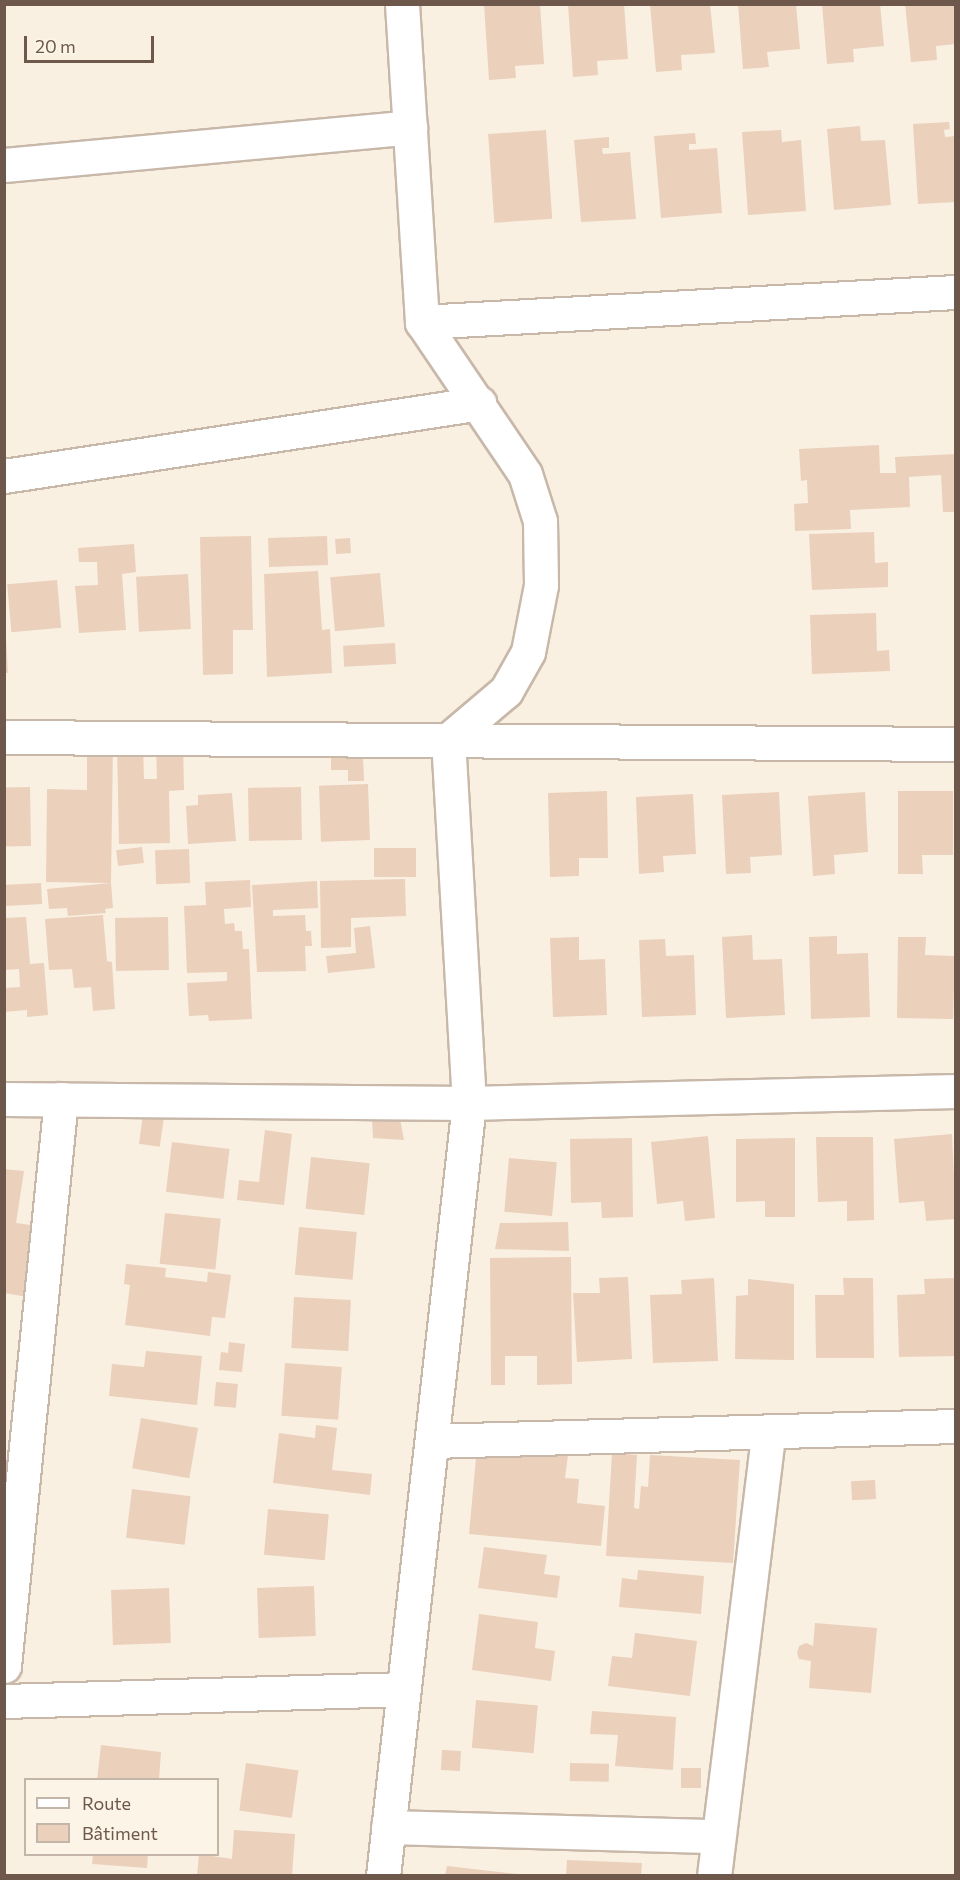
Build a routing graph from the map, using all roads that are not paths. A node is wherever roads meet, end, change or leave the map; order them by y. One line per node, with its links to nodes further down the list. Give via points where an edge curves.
1 (402, 4): 2 (street)
2 (410, 127): 3 (street); 5 (street)
3 (4, 165)
4 (956, 292): 5 (street)
5 (422, 322): 6 (street)
6 (479, 403): 7 (street); 9 (street, via 525,474 540,520 541,585 528,652 506,691)
7 (4, 477)
8 (4, 737): 9 (street)
9 (448, 740): 10 (street); 14 (street)
10 (956, 744)
11 (956, 1091): 14 (street)
12 (4, 1099): 13 (street)
13 (61, 1099): 14 (street); 18 (street)
14 (469, 1103): 17 (street)
15 (956, 1426): 16 (street)
16 (769, 1431): 17 (street); 22 (street)
17 (432, 1441): 19 (street)
18 (4, 1665)
19 (402, 1689): 20 (street); 21 (street)
20 (4, 1701)
21 (388, 1827): 22 (street); 23 (street)
22 (718, 1836): 24 (street)
23 (383, 1875)
24 (714, 1875)

